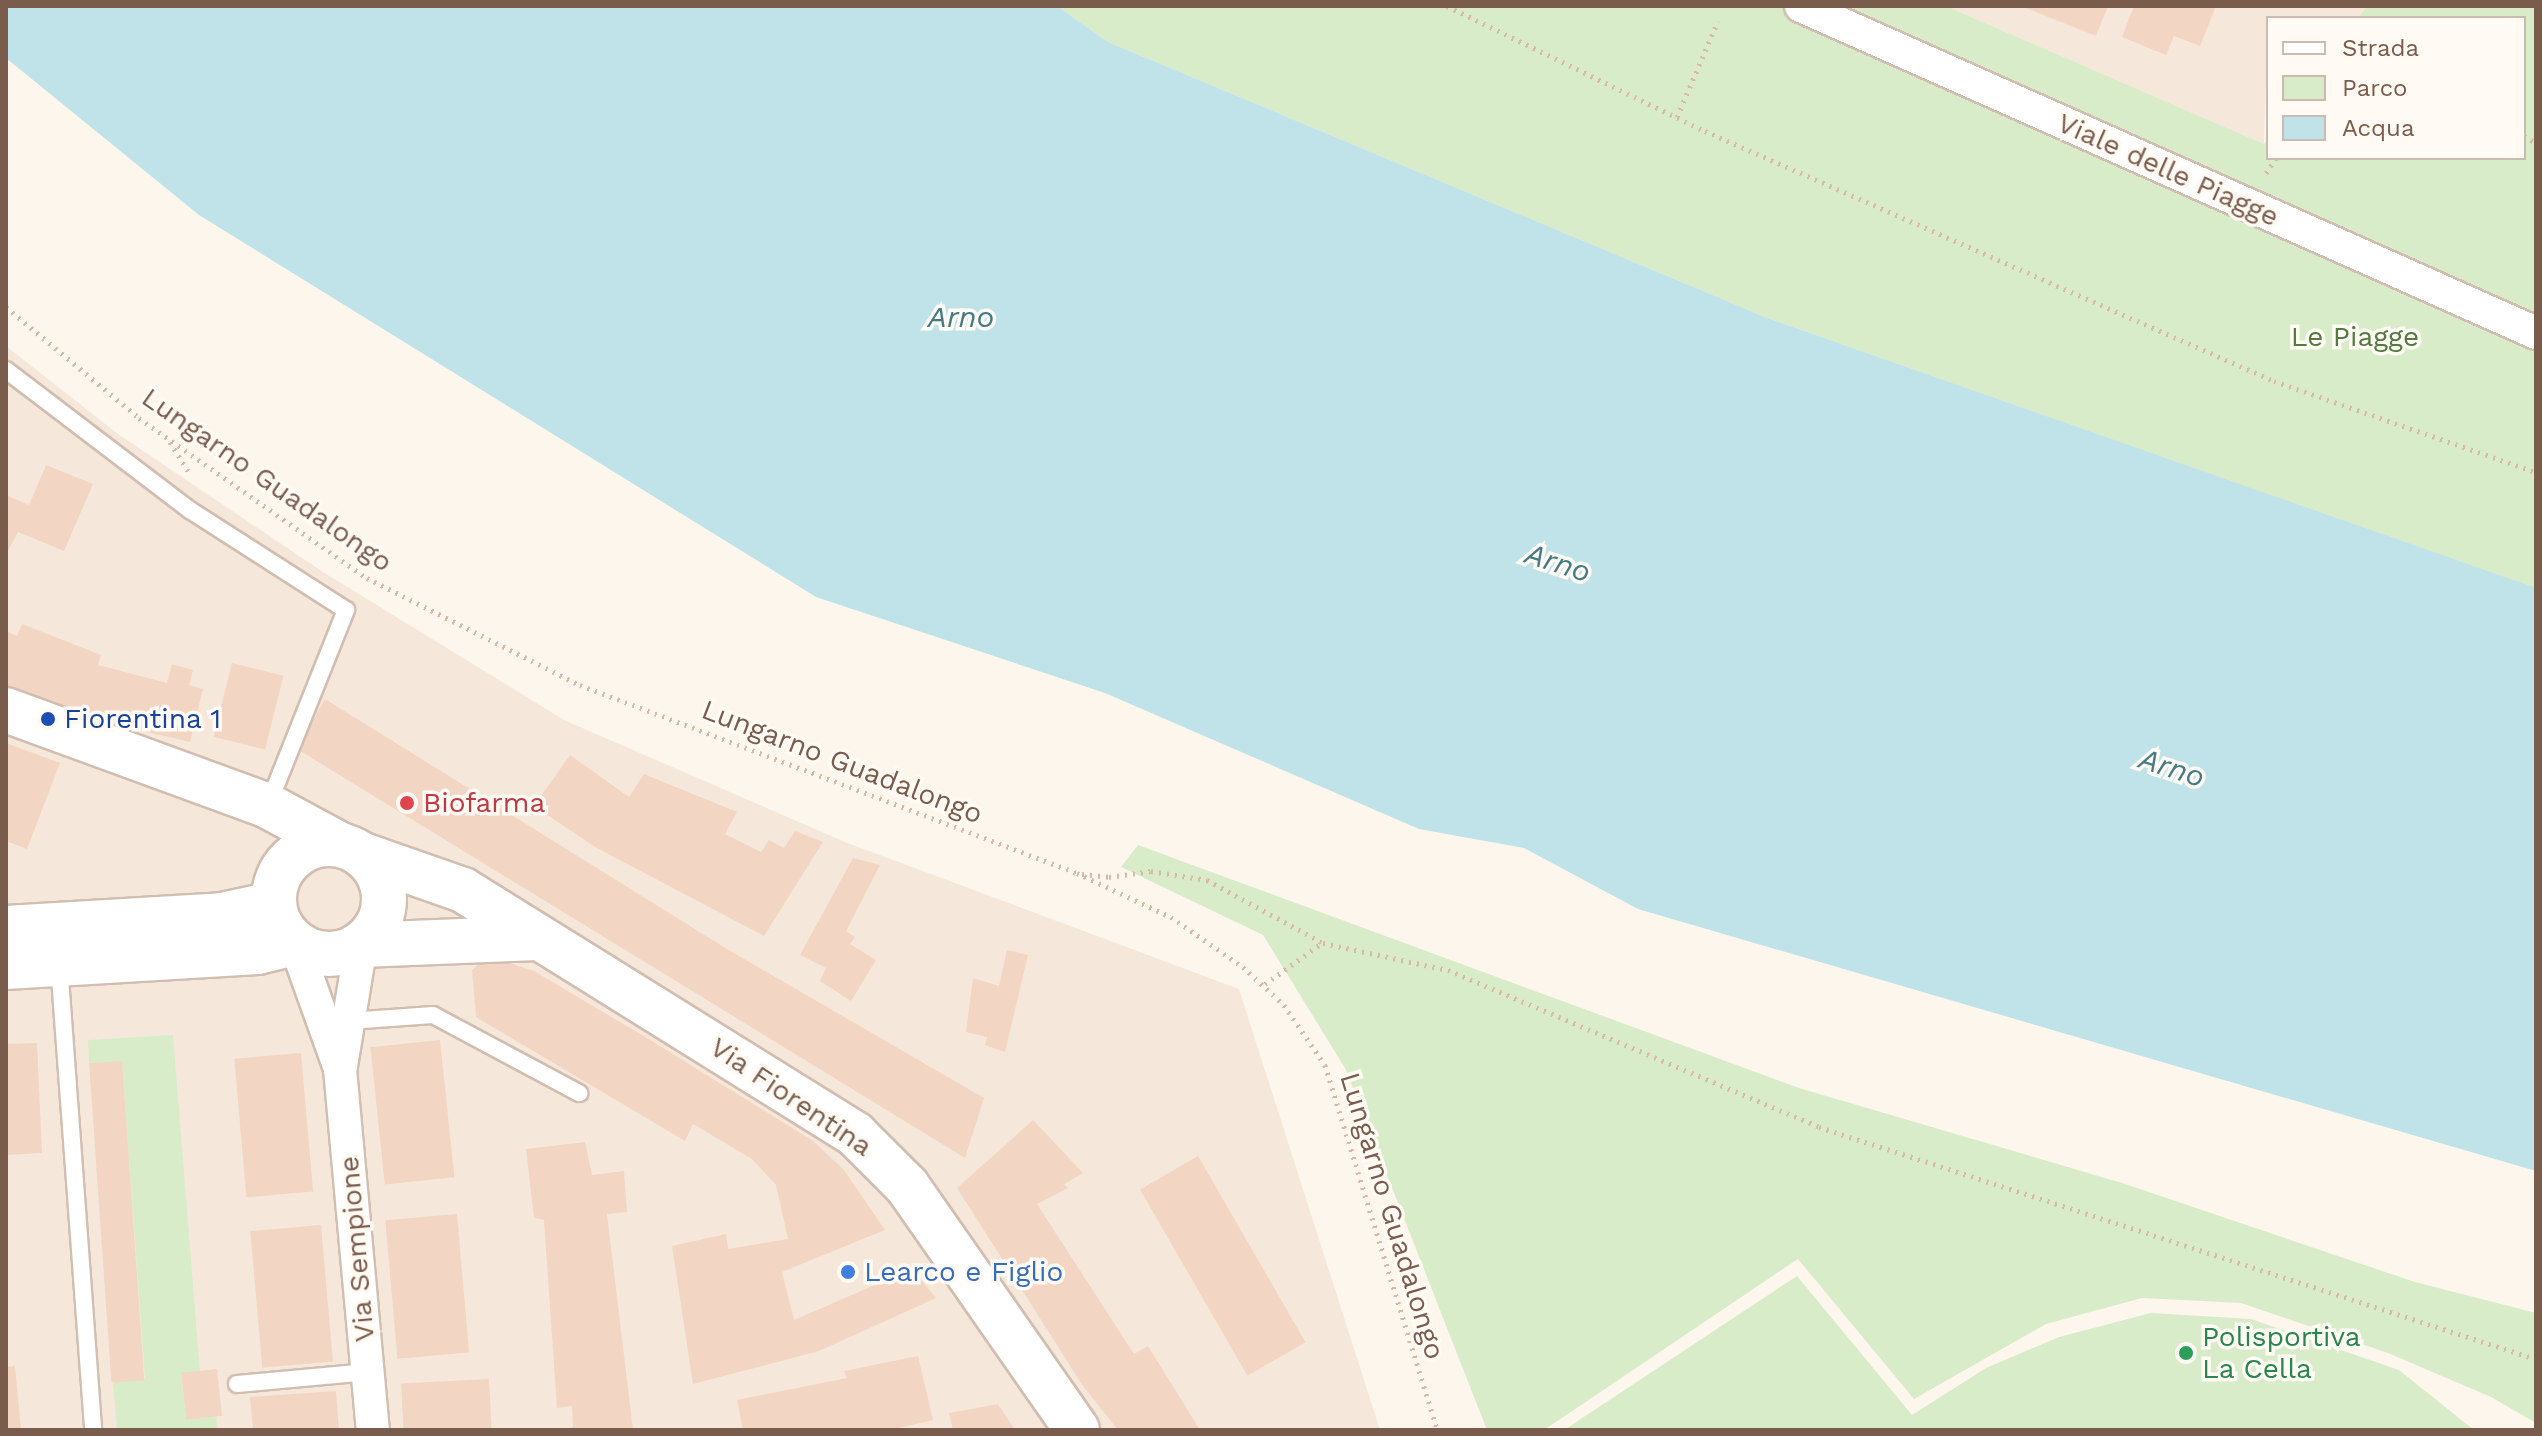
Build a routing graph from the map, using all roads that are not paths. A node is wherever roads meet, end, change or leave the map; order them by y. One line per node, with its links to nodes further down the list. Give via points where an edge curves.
1 (1801, 6): 2 (street, Viale delle Piagge)
2 (2536, 333)
3 (6, 370): 5 (lane, via 190,510 346,610)
4 (6, 710): 5 (main road, Via Fiorentina)
5 (268, 806): 6 (main road, Via Fiorentina)
6 (351, 849): 7 (main road, via 322,843 291,857 278,879); 9 (main road, Via Fiorentina, via 463,890); 11 (main road, via 383,883 385,900 374,932)
7 (273, 904): 8 (main road, via 222,915); 10 (main road)
8 (6, 928)
9 (537, 938): 11 (main road); 21 (main road, Via Fiorentina, via 763,1074 880,1156 907,1186)
10 (295, 943): 11 (main road, via 328,954); 12 (main road, via 258,952); 15 (street, Via Sempione)
11 (361, 945): 14 (street, Via Sempione)
12 (59, 962): 13 (main road); 19 (lane)
13 (6, 967)
14 (349, 1021): 15 (street, Via Sempione); 16 (lane, via 433,1015)
15 (340, 1069): 17 (street, Via Sempione)
16 (579, 1093)
17 (368, 1372): 18 (lane); 20 (street, Via Sempione)
18 (237, 1384)
19 (93, 1430)
20 (373, 1430)
21 (1077, 1430)

